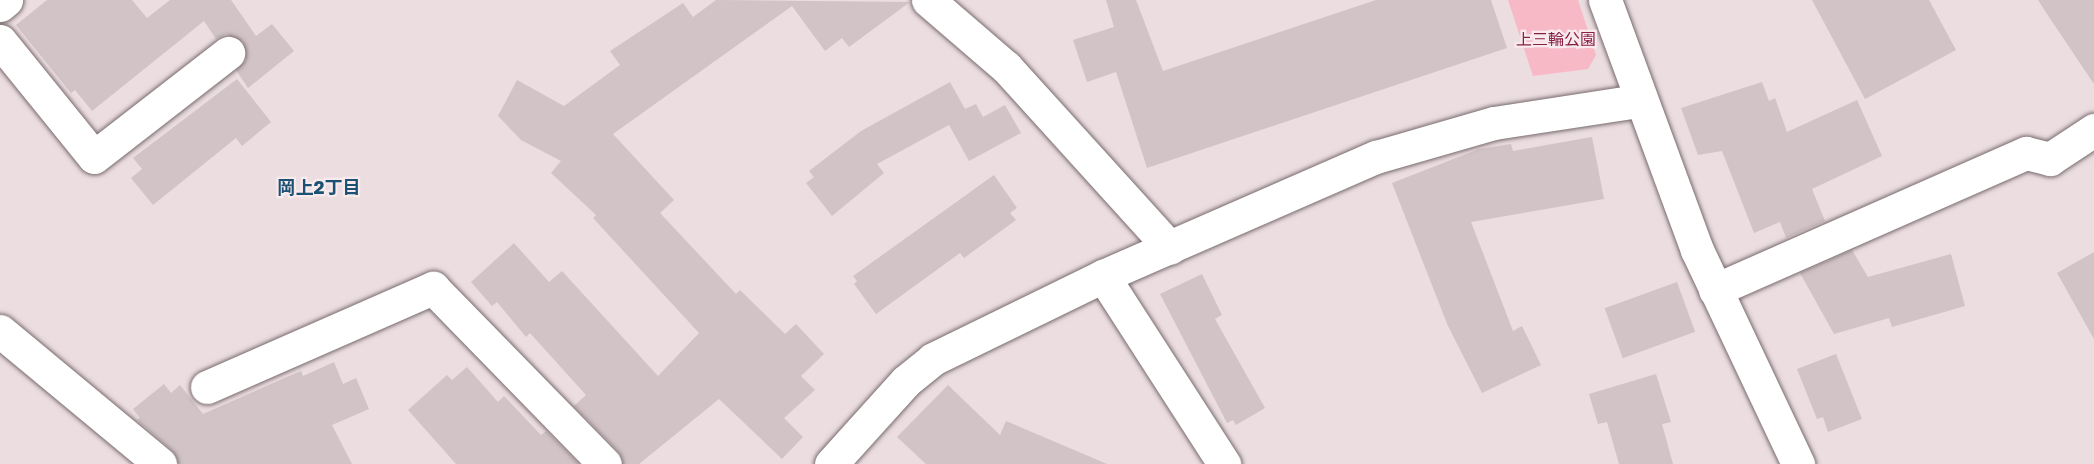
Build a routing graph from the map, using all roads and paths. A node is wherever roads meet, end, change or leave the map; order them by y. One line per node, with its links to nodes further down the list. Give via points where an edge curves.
1 (6, 0): 4 (street)
2 (928, 0): 9 (street, via 1006,68)
3 (1605, 0): 7 (street)
4 (0, 5)
5 (0, 41): 6 (street, via 94,157)
6 (228, 53)
7 (1638, 101): 9 (street, via 1443,135 1376,157); 11 (street)
8 (2094, 130): 11 (street, via 2050,159 2026,153)
9 (1170, 248): 10 (street)
10 (1103, 276): 14 (street, via 933,359 906,381); 17 (street)
11 (1715, 290): 18 (street)
12 (0, 331): 15 (street)
13 (207, 387): 16 (street, via 433,288)
14 (835, 463)
15 (160, 464)
16 (605, 464)
17 (1224, 464)
18 (1798, 464)

